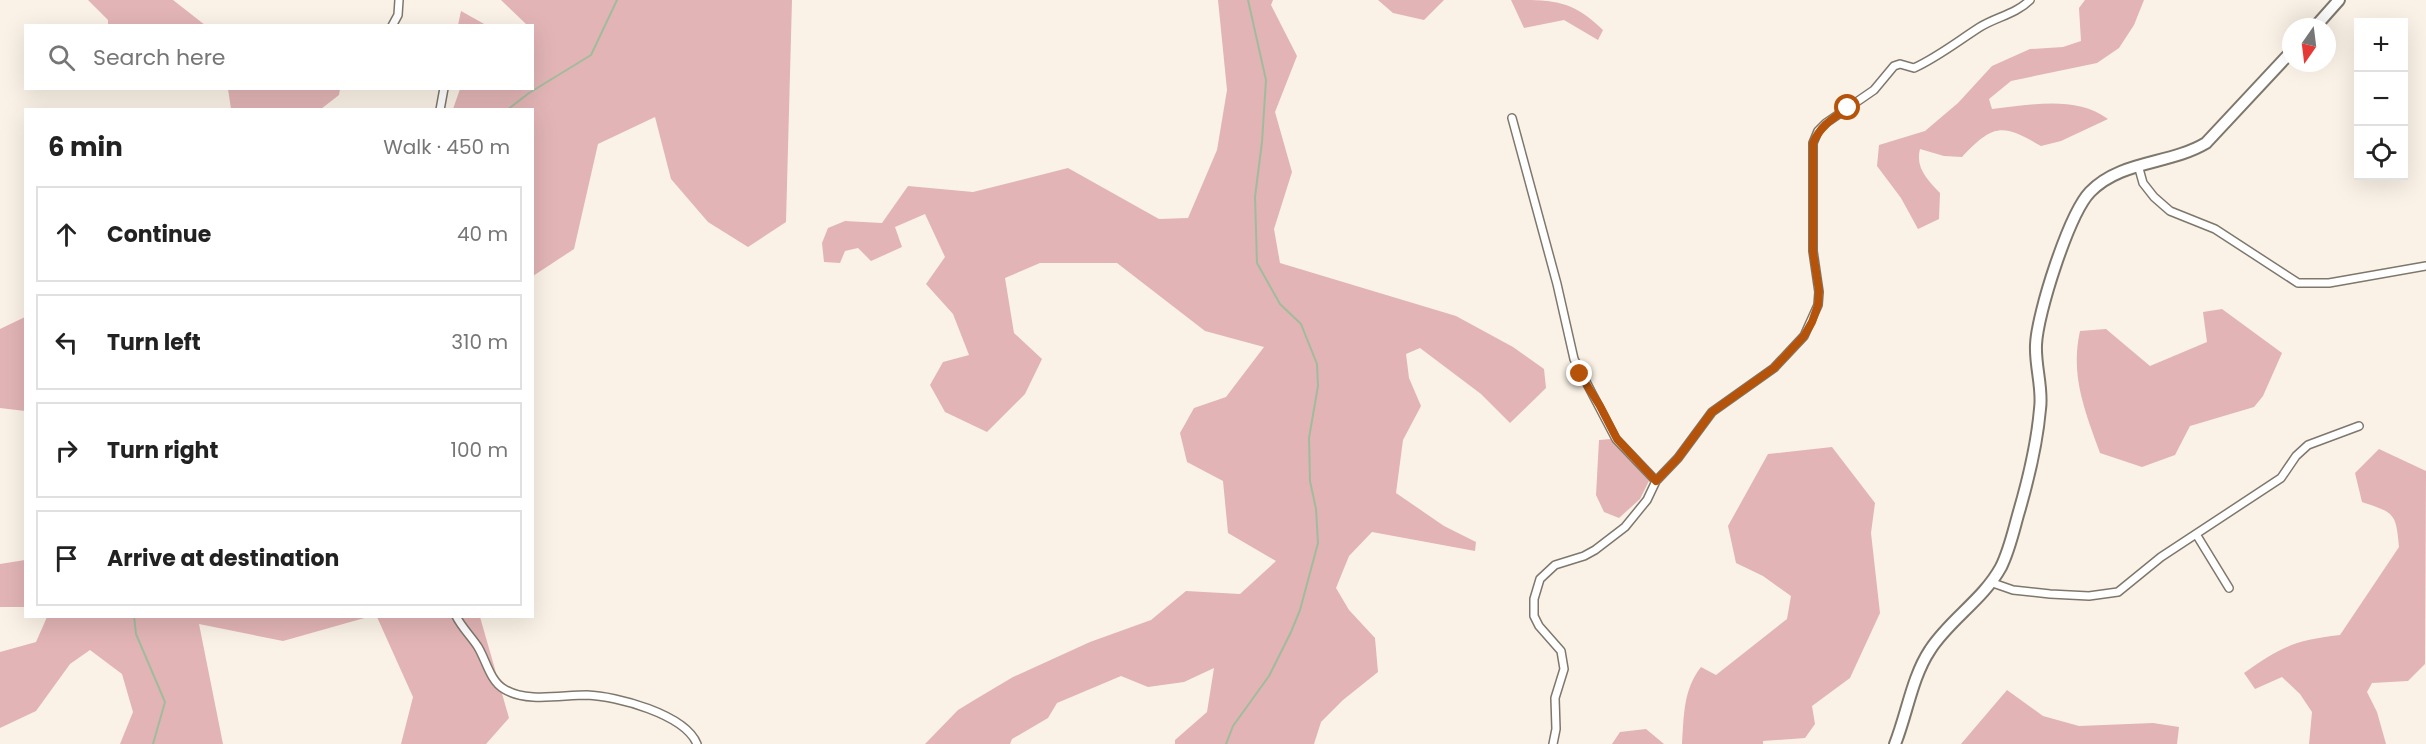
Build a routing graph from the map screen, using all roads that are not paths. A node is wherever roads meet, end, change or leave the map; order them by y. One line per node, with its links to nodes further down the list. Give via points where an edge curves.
1 (399, 0): 5 (street)
2 (2030, 0): 13 (street, via 1914,68 1894,66 1874,90 1818,131 1813,143 1812,186 1813,252 1819,291 1812,322 1774,368 1712,412)
3 (2339, 0): 4 (street)
4 (2323, 18)
5 (393, 24)
6 (2282, 61): 10 (street, via 2205,142 2185,153)
7 (444, 90): 8 (street)
8 (440, 108)
9 (1512, 118): 13 (street, via 1574,359 1617,439)
10 (2138, 165): 11 (street, via 2143,183 2170,211 2215,229 2298,284 2329,284); 15 (street, via 2112,174 2089,193 2074,217 2049,286 2036,344 2041,405 2037,432 2008,548)
11 (2426, 266)
12 (2359, 426): 14 (street, via 2308,445 2281,478)
13 (1656, 481): 19 (street, via 1647,500 1617,534 1584,556 1555,565 1540,579 1533,599 1534,616 1561,651 1564,669 1555,698 1556,729)
14 (2196, 534): 15 (street, via 2118,592 2090,596 2050,594 2013,590); 16 (street)
15 (1990, 582): 20 (street, via 1929,652)
16 (2229, 588)
17 (457, 618): 18 (street, via 502,688 535,696 588,695 639,705 679,723)
18 (697, 744)
19 (1552, 744)
20 (1895, 744)

